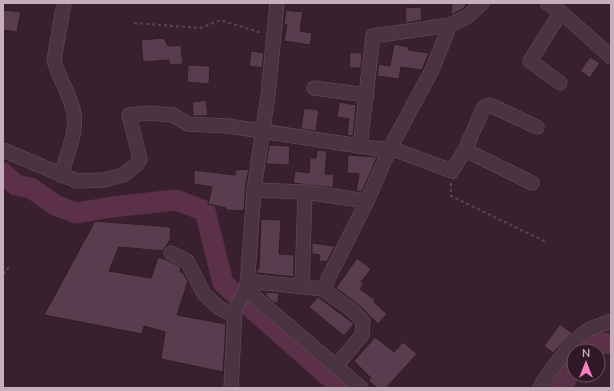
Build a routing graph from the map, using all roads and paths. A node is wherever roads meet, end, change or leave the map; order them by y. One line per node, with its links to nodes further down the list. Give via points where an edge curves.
1 (64, 3): 20 (street, via 54,60 73,108 75,127)
2 (277, 3): 8 (street)
3 (482, 3): 7 (street, via 468,16)
4 (547, 3): 5 (street)
5 (561, 12): 9 (street); 10 (street, via 530,61)
6 (134, 23): 8 (path, via 200,28 218,20)
7 (450, 25): 12 (street, via 373,36); 16 (street, via 432,70)
8 (273, 37): 14 (street)
9 (611, 57)
10 (560, 83)
11 (314, 88): 12 (street)
12 (367, 95): 15 (street)
13 (537, 127): 18 (street, via 487,105)
14 (263, 131): 15 (street); 20 (street, via 188,124 173,114 128,115 140,159 137,164 122,175 104,180 77,181); 22 (street)
15 (360, 146): 16 (street)
16 (390, 148): 19 (street); 24 (street)
17 (3, 150): 20 (street)
18 (465, 150): 19 (street); 21 (street)
19 (452, 172): 25 (path, via 449,194 451,196)
20 (60, 175)
21 (532, 183)
22 (254, 190): 23 (street); 29 (street)
23 (305, 192): 24 (street); 30 (street)
24 (367, 201): 31 (street)
25 (546, 242)
26 (171, 253): 32 (street, via 187,260 204,294 218,307)
27 (10, 266): 28 (path)
28 (3, 274)
29 (247, 285): 30 (street); 32 (street); 34 (street, via 257,298)
30 (302, 286): 31 (street)
31 (323, 289): 34 (street, via 353,311 363,322 362,335)
32 (234, 312): 35 (street)
33 (611, 322): 37 (street, via 589,329 557,362)
34 (336, 366): 36 (street)
35 (231, 388)
36 (361, 388)
37 (540, 388)

